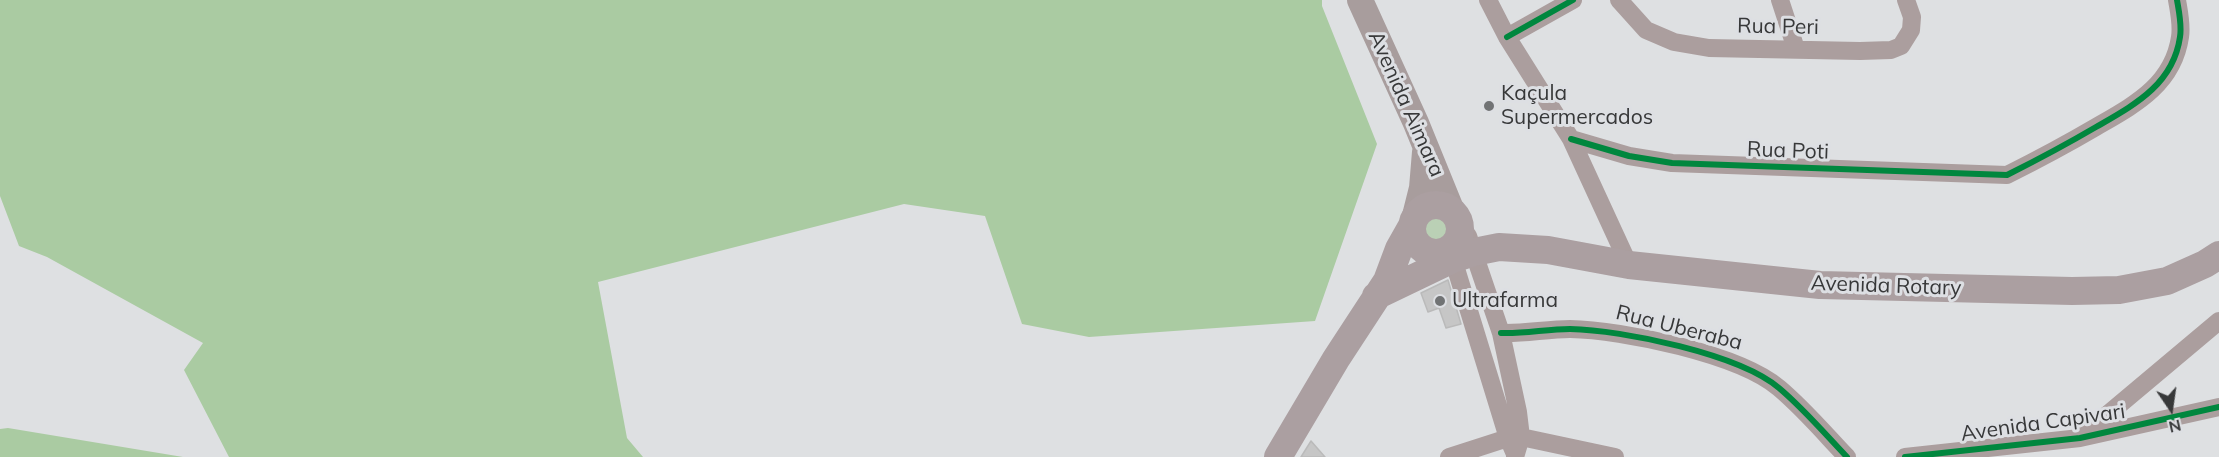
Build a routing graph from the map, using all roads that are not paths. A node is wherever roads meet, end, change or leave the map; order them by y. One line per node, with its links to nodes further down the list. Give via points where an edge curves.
1 (1359, 0): 11 (main road, Avenida Aimara)
2 (1488, 0): 8 (street)
3 (1573, 0): 8 (street)
4 (1619, 0): 9 (street, Rua Peri, via 1646,30 1674,42 1708,48)
5 (1780, 0): 9 (street)
6 (1906, 0): 9 (street, Rua Peri, via 1912,17 1911,30 1901,46 1860,51)
7 (2178, 0): 10 (street, Rua Poti, via 2180,38 2163,79 2149,94 2007,175 1672,163 1629,156)
8 (1507, 37): 10 (street)
9 (1796, 49)
10 (1570, 139): 17 (street)
11 (1424, 143): 12 (main road, Avenida Aimara); 13 (main road, via 1425,164)
12 (1456, 216): 13 (main road, via 1444,206 1428,206); 13 (main road, via 1459,238 1440,253 1419,246 1414,239); 14 (main road, Avenida Rotary); 15 (street, via 1468,236)
13 (1414, 221): 18 (main road)
14 (1548, 250): 15 (main road, Avenida Rotary, via 1499,246); 17 (main road, Avenida Rotary)
15 (1463, 255): 18 (main road, Avenida Rotary); 20 (street); 23 (street)
16 (2219, 255): 17 (main road, Avenida Rotary, via 2167,281 2119,290 2073,291 1820,285)
17 (1629, 266)
18 (1376, 296): 24 (main road)
19 (2219, 321): 22 (street)
20 (1501, 333): 23 (street, via 1518,412); 27 (street, Rua Uberaba, via 1569,329 1613,333 1726,359 1779,388)
21 (2219, 407): 22 (street, Avenida Capivari)
22 (2080, 438): 28 (street, Avenida Capivari)
23 (1515, 446): 25 (street); 26 (street)
24 (1278, 457)
25 (1449, 457)
26 (1615, 457)
27 (1847, 457)
28 (1905, 457)

